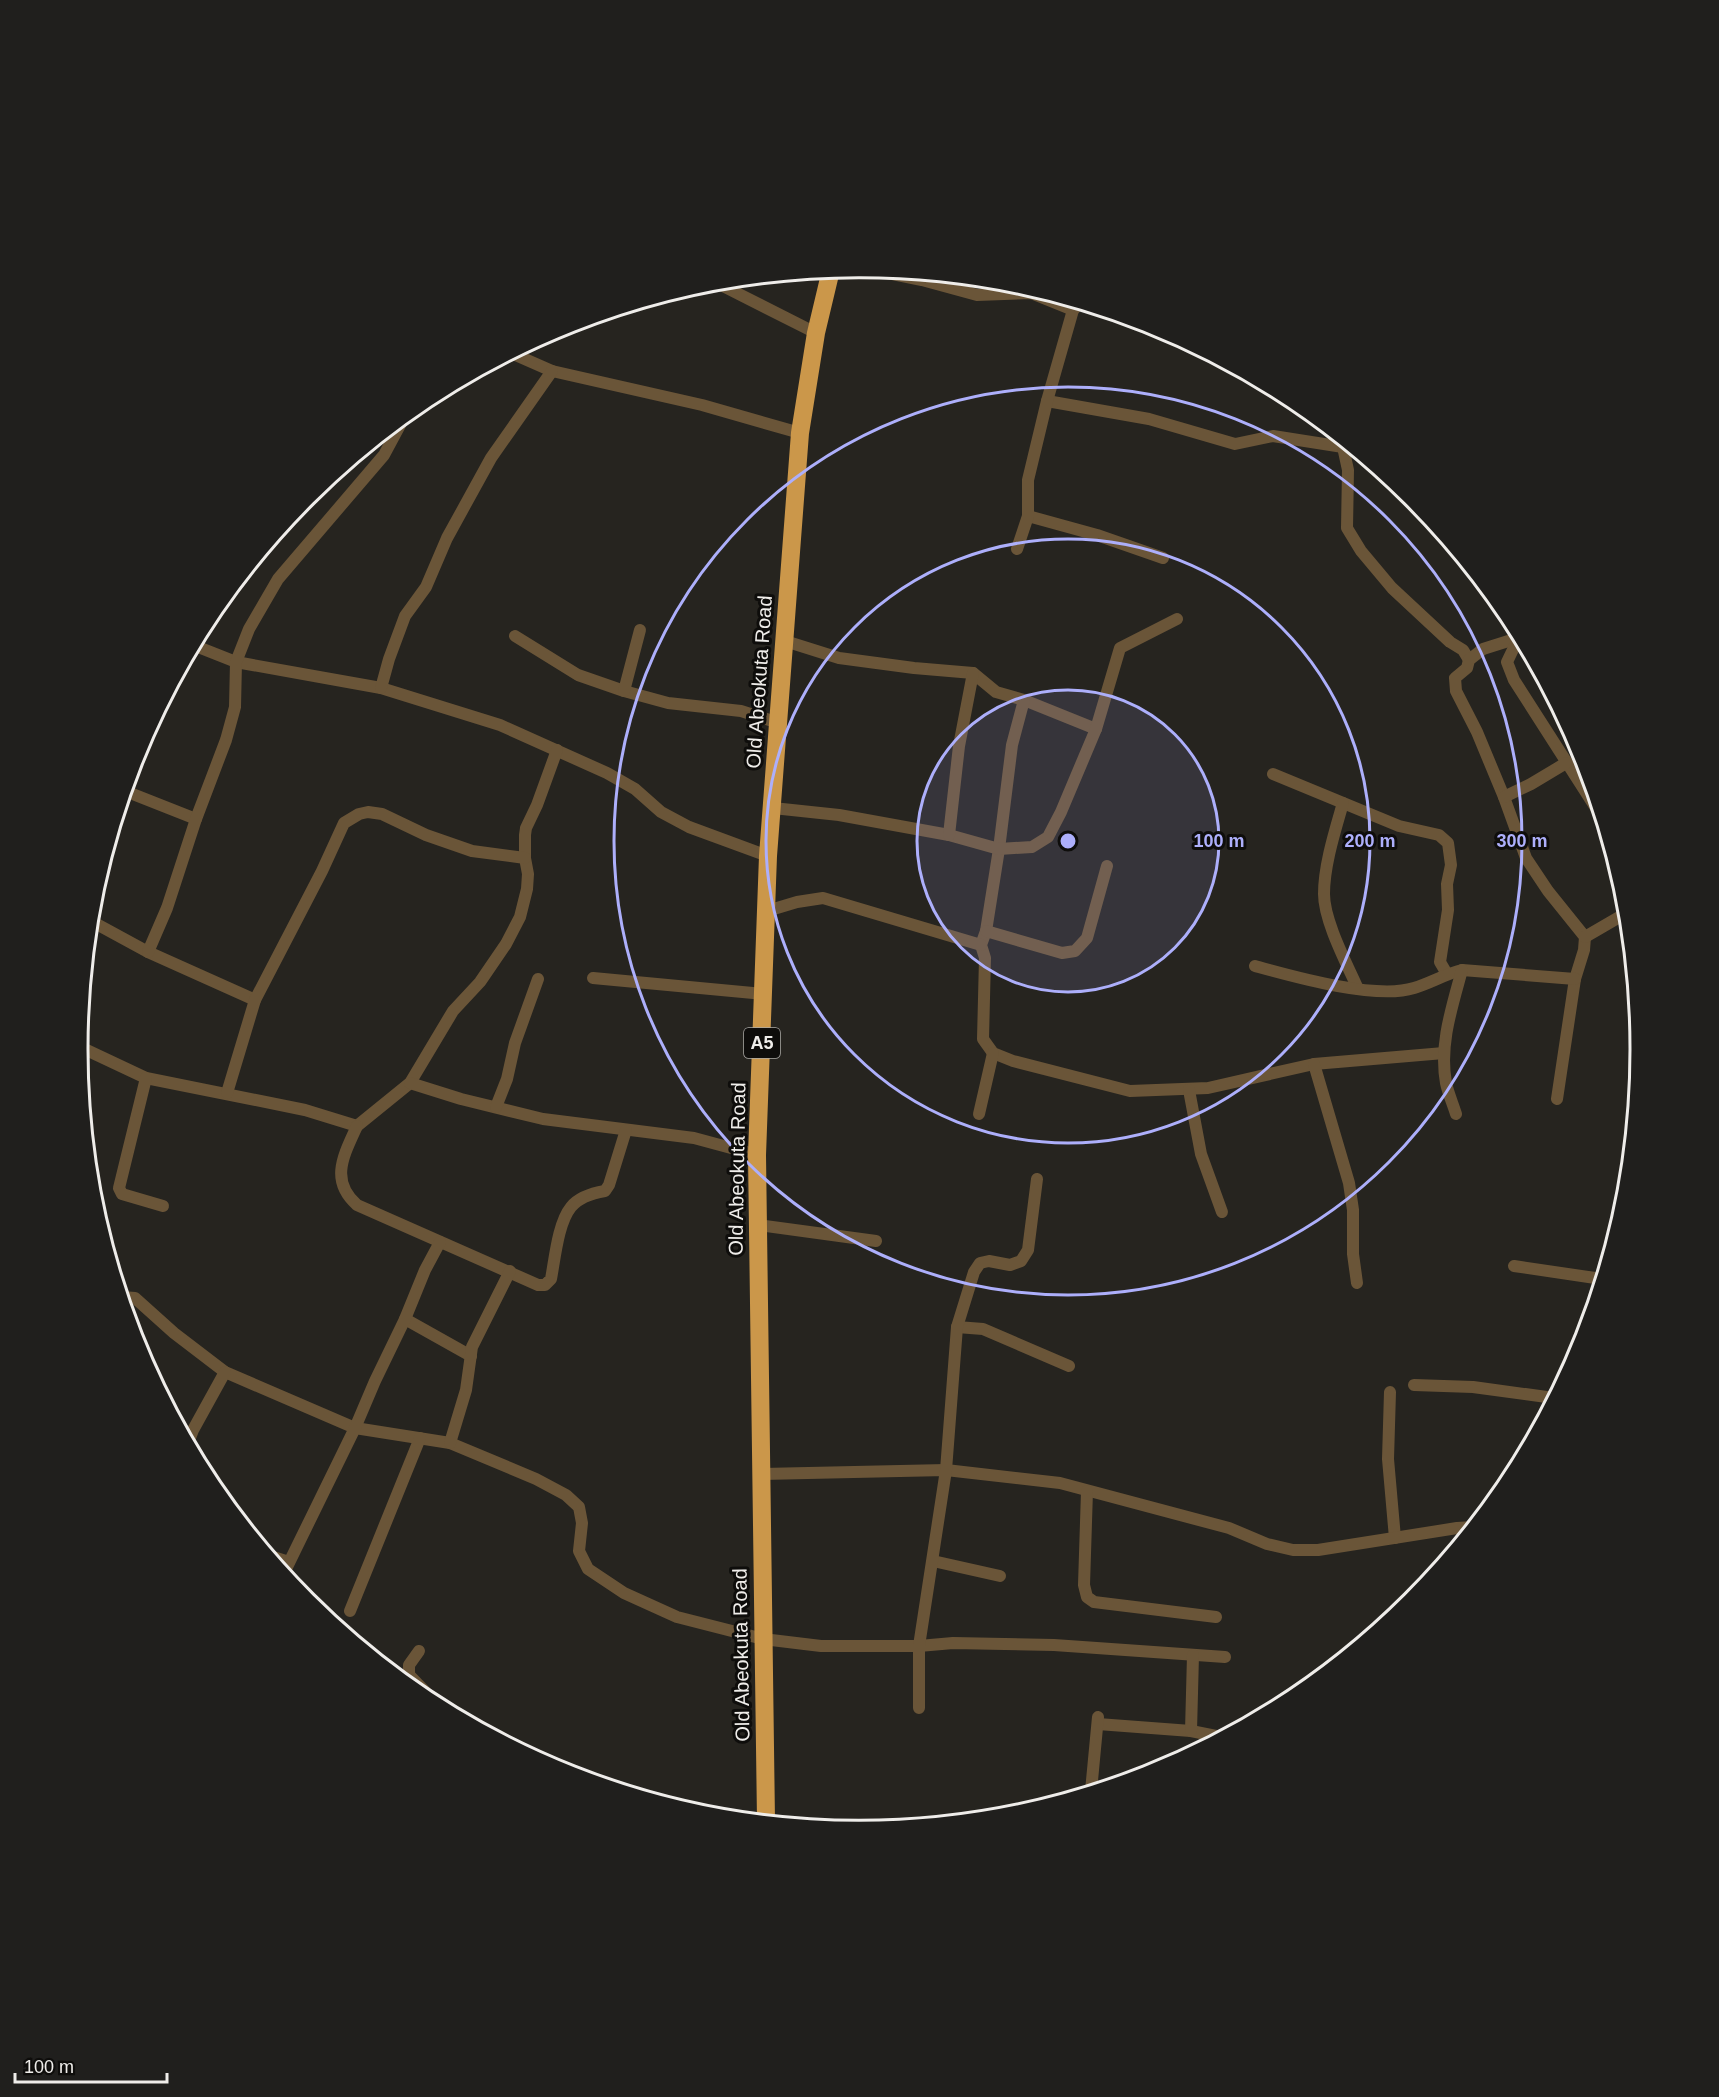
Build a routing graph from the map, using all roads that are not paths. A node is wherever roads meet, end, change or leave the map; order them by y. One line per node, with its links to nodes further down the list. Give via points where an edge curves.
1 (829, 279): 6 (highway, Old Abeokuta Road / A5)
2 (923, 280): 4 (street, via 977,294)
3 (729, 289): 6 (street)
4 (1013, 293)
5 (1075, 309): 9 (street)
6 (816, 333): 11 (highway, Old Abeokuta Road / A5)
7 (519, 357): 8 (street)
8 (552, 371): 11 (street, via 702,405); 27 (street, via 491,458 447,538 426,587 405,616)
9 (1047, 401): 12 (street, via 1149,419 1235,444 1273,436); 14 (street, via 1028,480)
10 (396, 433): 25 (street, via 384,455 278,579 249,629)
11 (800, 433): 21 (highway, Old Abeokuta Road / A5)
12 (1338, 444)
13 (1346, 451): 24 (street, via 1347,528 1356,544 1392,588)
14 (1028, 516): 15 (street); 16 (street)
15 (1017, 549)
16 (1163, 558)
17 (1177, 619): 31 (street, via 1120,648)
18 (640, 630): 28 (street)
19 (515, 636): 28 (street, via 578,675)
20 (1513, 640): 24 (street, via 1483,649)
21 (785, 641): 26 (street, via 839,658); 30 (highway, Old Abeokuta Road / A5)
22 (1516, 645): 33 (street, via 1507,662 1514,680)
23 (201, 648): 25 (street)
24 (1469, 660): 36 (street, via 1467,668 1455,678 1456,691)
25 (236, 662): 27 (street); 40 (street, via 235,707)
26 (973, 673): 29 (street, via 996,692); 41 (street, via 959,746)
27 (381, 688): 32 (street, via 500,725)
28 (624, 691): 30 (street, via 668,703 741,711)
29 (1024, 700): 31 (street); 42 (street, via 1012,745)
30 (779, 723): 39 (highway, Old Abeokuta Road / A5)
31 (1096, 729): 42 (street, via 1047,837 1032,847)
32 (557, 750): 43 (street, via 635,789 661,812 689,827); 44 (street, via 526,828)
33 (1566, 763): 36 (street); 37 (street)
34 (1273, 774): 38 (street)
35 (132, 794): 40 (street)
36 (1504, 796): 50 (street, via 1526,858)
37 (1589, 797)
38 (1343, 804): 55 (street, via 1399,826 1439,835 1448,843 1448,910 1440,962); 59 (street, via 1324,895 1330,922)
39 (773, 808): 41 (street, via 839,815); 43 (highway, Old Abeokuta Road / A5)
40 (196, 819): 52 (street)
41 (949, 835): 42 (street)
42 (999, 849): 49 (street)
43 (768, 856): 46 (highway, Old Abeokuta Road / A5)
44 (525, 858): 61 (street, via 472,851 382,814 359,814 344,823); 67 (street, via 527,889 506,944 480,982 453,1011)
45 (1107, 866): 49 (street, via 1087,938 1075,951 1062,953)
46 (767, 911): 51 (street, via 823,898); 60 (highway, Old Abeokuta Road / A5)
47 (1619, 917): 50 (street)
48 (99, 925): 52 (street)
49 (986, 931): 51 (street)
50 (1585, 937): 57 (street)
51 (981, 945): 63 (street, via 985,958 983,1039)
52 (148, 952): 61 (street)
53 (1255, 966): 59 (street)
54 (1462, 970): 55 (street); 57 (street); 64 (street)
55 (1447, 974): 59 (street, via 1413,989)
56 (593, 978): 60 (street)
57 (1575, 979): 70 (street)
58 (538, 980): 71 (street)
59 (1358, 989)
60 (764, 994): 76 (highway, Old Abeokuta Road / A5)
61 (255, 1000): 69 (street)
62 (88, 1051): 66 (street)
63 (993, 1053): 68 (street, via 1130,1091); 72 (street)
64 (1444, 1053): 65 (street); 73 (street, via 1446,1084)
65 (1314, 1064): 68 (street); 86 (street, via 1349,1183)
66 (146, 1078): 69 (street); 78 (street, via 120,1190 122,1194)
67 (410, 1083): 71 (street); 74 (street)
68 (1189, 1090): 79 (street, via 1201,1154)
69 (227, 1093): 74 (street)
70 (1557, 1099)
71 (496, 1107): 75 (street, via 543,1119)
72 (979, 1114)
73 (1456, 1114)
74 (357, 1126): 82 (street, via 341,1163 343,1188 348,1197 357,1205)
75 (626, 1130): 76 (street, via 694,1138); 84 (street, via 605,1191 593,1193 572,1206 564,1220 550,1279 545,1285 538,1285)
76 (757, 1155): 80 (highway, Old Abeokuta Road / A5)
77 (1037, 1179): 89 (street, via 1028,1250 1021,1261 1010,1265 980,1263)
78 (163, 1206)
79 (1222, 1212)
80 (758, 1225): 81 (street); 101 (highway, Old Abeokuta Road / A5)
81 (876, 1241)
82 (440, 1242): 84 (street); 88 (street)
83 (1514, 1266): 85 (street)
84 (510, 1271): 90 (street, via 479,1329)
85 (1595, 1278)
86 (1358, 1283)
87 (130, 1298): 92 (street)
88 (405, 1319): 90 (street); 96 (street)
89 (957, 1327): 91 (street, via 982,1329); 100 (street)
90 (471, 1356): 99 (street, via 466,1390)
91 (1069, 1366)
92 (225, 1371): 96 (street); 97 (street)
93 (1414, 1385): 95 (street, via 1473,1387)
94 (1390, 1392): 104 (street, via 1388,1459)
95 (1547, 1397)
96 (355, 1428): 98 (street); 106 (street)
97 (192, 1433)
98 (420, 1438): 99 (street); 108 (street)
99 (450, 1443): 110 (street, via 566,1495 579,1507 579,1551 588,1569 624,1593 677,1617)
100 (945, 1470): 101 (street); 102 (street, via 1060,1483); 105 (street)
101 (761, 1474): 110 (highway, Old Abeokuta Road / A5)
102 (1087, 1491): 104 (street, via 1229,1528 1293,1550); 109 (street, via 1087,1597 1094,1602)
103 (1462, 1528): 104 (street)
104 (1395, 1538)
105 (933, 1561): 107 (street); 111 (street)
106 (287, 1565)
107 (1000, 1576)
108 (350, 1611)
109 (1216, 1617)
110 (763, 1639): 111 (street, via 821,1646); 120 (highway, Old Abeokuta Road / A5)
111 (920, 1646): 113 (street, via 1054,1645); 116 (street)
112 (419, 1651): 115 (street, via 409,1665)
113 (1193, 1655): 114 (street); 117 (street)
114 (1225, 1657)
115 (409, 1674)
116 (919, 1708)
117 (1191, 1731): 118 (street); 119 (street, via 1098,1720)
118 (1210, 1735)
119 (1092, 1783)
120 (766, 1814)

